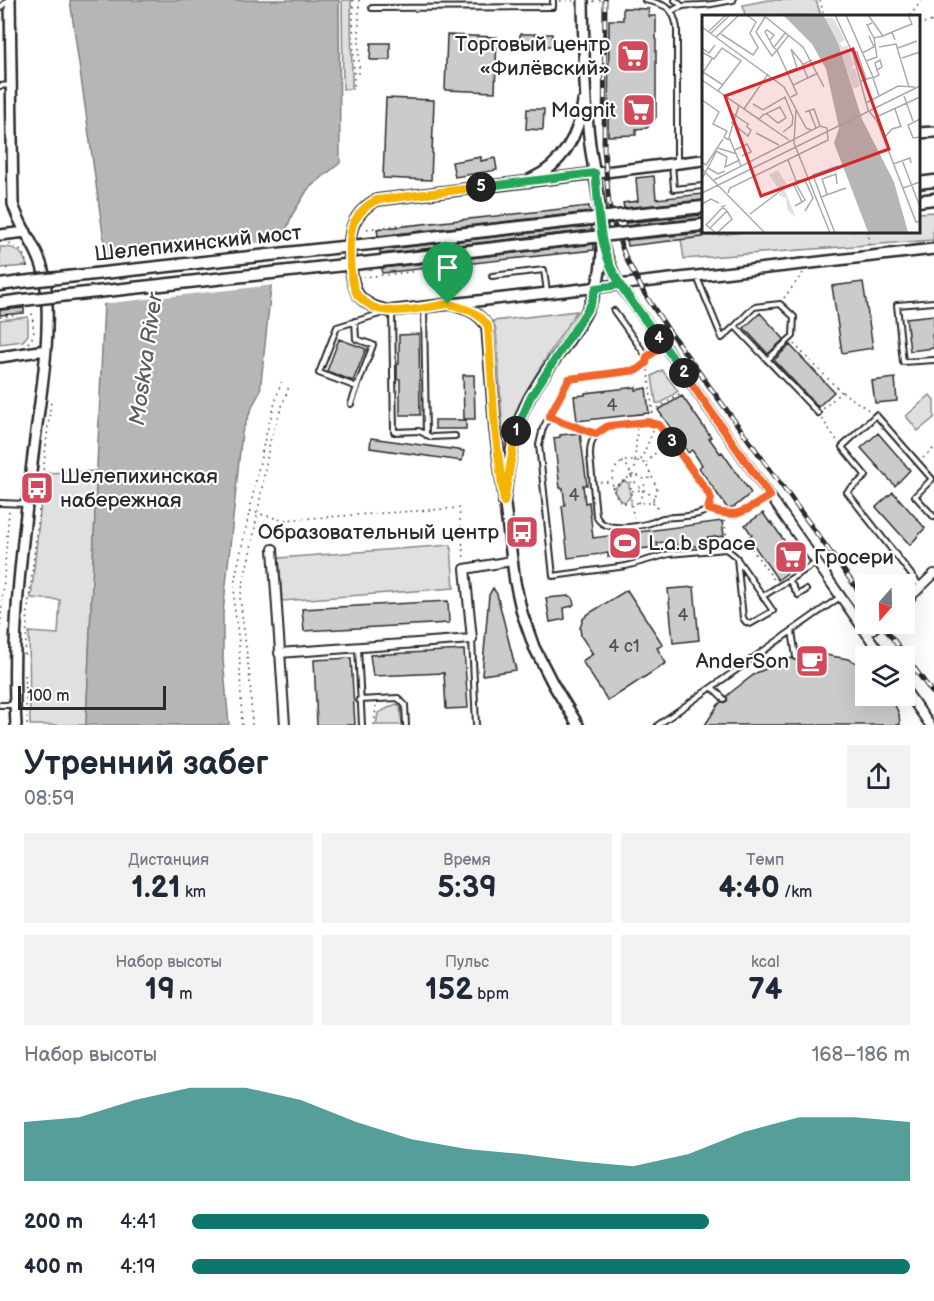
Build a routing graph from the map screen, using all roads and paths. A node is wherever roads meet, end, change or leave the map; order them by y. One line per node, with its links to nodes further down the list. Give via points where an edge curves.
1 (9, 0): 13 (lane); 21 (street)
2 (353, 0): 24 (path)
3 (359, 0): 20 (path)
4 (553, 0): 14 (lane, via 553,8)
5 (584, 0): 22 (street)
6 (645, 0): 15 (lane)
7 (675, 0): 12 (lane)
8 (733, 0): 11 (lane)
9 (820, 0): 16 (path)
10 (922, 0): 17 (path)
11 (701, 3): 12 (lane)
12 (682, 7): 15 (lane)
13 (0, 8)
14 (372, 8)
15 (672, 11): 28 (lane, via 678,28)
16 (824, 15)
17 (911, 15)
18 (934, 21): 19 (path)
19 (919, 24)
20 (359, 78)
21 (11, 84): 23 (lane); 36 (street, via 13,204)
22 (586, 85): 29 (street); 30 (street, via 581,116 567,149 549,168)
23 (0, 86)
24 (354, 87)
25 (919, 133): 26 (street)
26 (934, 134)
27 (702, 160): 28 (street)
28 (674, 164): 29 (street); 31 (lane, via 675,189)
29 (595, 173): 30 (street); 39 (street)
30 (524, 182): 61 (street, via 369,203 353,223 352,280 358,296 374,308)
31 (702, 186)
32 (702, 207): 51 (main road, Шелепихинский мост, bridge)
33 (702, 225): 39 (main road, Шелепихинский мост, bridge)
34 (367, 229): 35 (path, via 408,224)
35 (408, 229)
36 (26, 232): 38 (street); 70 (street, via 45,277)
37 (868, 232): 41 (path)
38 (0, 235)
39 (598, 240): 52 (street); 53 (street, via 602,260); 56 (main road, Шелепихинский мост, bridge)
40 (7, 243): 43 (path, via 22,252)
41 (870, 249)
42 (934, 249): 52 (street)
43 (27, 267)
44 (412, 267): 49 (path, via 412,272)
45 (12, 268): 47 (path)
46 (806, 269): 58 (path)
47 (0, 270)
48 (492, 276): 54 (lane, via 544,270)
49 (362, 277)
50 (699, 282): 66 (lane, via 722,338)
51 (0, 285)
52 (620, 285): 53 (street); 69 (street)
53 (596, 288): 54 (street); 112 (street, via 591,304 520,419)
54 (548, 293): 57 (street)
55 (934, 302): 74 (lane, via 897,305 903,362)
56 (0, 303)
57 (448, 304): 59 (street); 112 (street, via 481,316 488,326)
58 (780, 304): 66 (lane, via 754,307); 67 (lane, via 794,317 793,336)
59 (424, 307): 61 (street); 91 (lane)
60 (614, 310): 72 (lane)
61 (390, 311): 65 (lane); 91 (lane, via 394,432)
62 (32, 313): 68 (path, via 34,335)
63 (17, 315): 64 (path)
64 (0, 316)
65 (355, 321): 78 (lane, via 356,339 373,345); 78 (lane, via 337,327 319,373)
66 (735, 326): 73 (lane)
67 (789, 339): 73 (lane); 80 (path)
68 (27, 344)
69 (664, 345): 72 (lane); 110 (street)
70 (46, 350): 71 (street); 115 (street)
71 (0, 357)
72 (647, 357): 75 (lane)
73 (767, 360): 85 (lane)
74 (934, 360)
75 (644, 365): 83 (path, via 649,372); 87 (lane, via 633,371 569,379)
76 (281, 382): 119 (path)
77 (289, 386): 120 (path, via 270,441)
78 (357, 387): 82 (lane)
79 (682, 392): 83 (path, via 658,408)
80 (841, 392): 85 (path); 86 (path)
81 (51, 401): 149 (path)
82 (351, 404)
83 (652, 407): 84 (path)
84 (653, 412)
85 (818, 414): 94 (path)
86 (876, 415): 94 (lane); 99 (lane)
87 (549, 417): 90 (lane); 128 (lane, via 539,445 553,576 626,566 669,554 721,549)
88 (638, 423): 89 (lane); 90 (lane, via 608,426); 96 (path)
89 (656, 424): 93 (lane); 97 (path)
90 (596, 434): 105 (lane, via 590,451)
91 (426, 435): 92 (lane)
92 (455, 436)
93 (670, 438): 100 (path); 118 (lane, via 709,494)
94 (842, 447): 135 (lane, via 866,476 847,492)
95 (934, 448): 99 (path)
96 (635, 461): 97 (path); 98 (path); 101 (path)
97 (640, 461): 100 (path)
98 (622, 462): 102 (path); 106 (path)
99 (918, 463): 122 (lane, via 932,479 915,496)
100 (646, 464): 103 (path)
101 (636, 474): 102 (path); 104 (path)
102 (632, 475): 107 (path); 108 (path); 109 (path)
103 (652, 477): 104 (path); 111 (path, via 657,488)
104 (646, 480): 108 (path)
105 (592, 482): 106 (path); 124 (lane, via 598,522 609,528)
106 (611, 482): 107 (path)
107 (612, 488): 116 (path, via 620,501)
108 (643, 490): 109 (path); 111 (path); 117 (path)
109 (631, 491): 116 (path)
110 (770, 496): 121 (lane, via 738,514); 130 (street)
111 (653, 501): 117 (path); 123 (path)
112 (504, 502): 129 (street)
113 (0, 503): 114 (lane)
114 (9, 504): 115 (lane); 142 (path)
115 (27, 504): 157 (street, via 18,598)
116 (631, 504): 117 (path); 124 (path)
117 (639, 504)
118 (708, 509): 121 (lane); 123 (lane)
119 (250, 511): 120 (path); 160 (path, via 235,579 234,604)
120 (258, 514): 131 (path, via 282,520 459,508); 161 (path, via 240,598)
121 (723, 514): 125 (path)
122 (934, 517)
123 (664, 518): 124 (lane)
124 (635, 525)
125 (728, 543): 126 (path); 134 (path, via 751,548)
126 (724, 544)
127 (273, 549): 147 (street)
128 (737, 558): 138 (lane); 138 (lane, via 746,622 753,623 773,610)
129 (511, 561): 131 (street); 167 (street, via 534,647)
130 (817, 563): 133 (lane); 139 (street)
131 (465, 569): 144 (street)
132 (934, 574): 135 (street)
133 (789, 580): 136 (lane, via 798,595); 138 (lane)
134 (776, 582)
135 (921, 587): 137 (street)
136 (806, 590)
137 (915, 593)
138 (763, 596)
139 (840, 596): 140 (street); 141 (lane)
140 (855, 617)
141 (792, 631): 148 (lane); 151 (lane)
142 (0, 632)
143 (867, 634): 145 (street)
144 (472, 639): 146 (street); 166 (lane)
145 (875, 646)
146 (358, 648): 147 (street); 154 (lane)
147 (279, 653): 162 (street)
148 (796, 657)
149 (25, 662)
150 (25, 673): 159 (path)
151 (712, 687): 153 (lane); 168 (lane)
152 (377, 699): 154 (lane); 164 (path); 165 (lane, via 403,701)
153 (724, 699)
154 (359, 700): 163 (lane)
155 (915, 704): 169 (street)
156 (0, 705): 157 (lane)
157 (15, 705): 158 (street)
158 (16, 725)
159 (27, 725)
160 (242, 725)
161 (252, 725)
162 (285, 725)
163 (362, 725)
164 (374, 725)
165 (406, 725)
166 (476, 725)
167 (578, 725)
168 (658, 725)
169 (930, 725)

